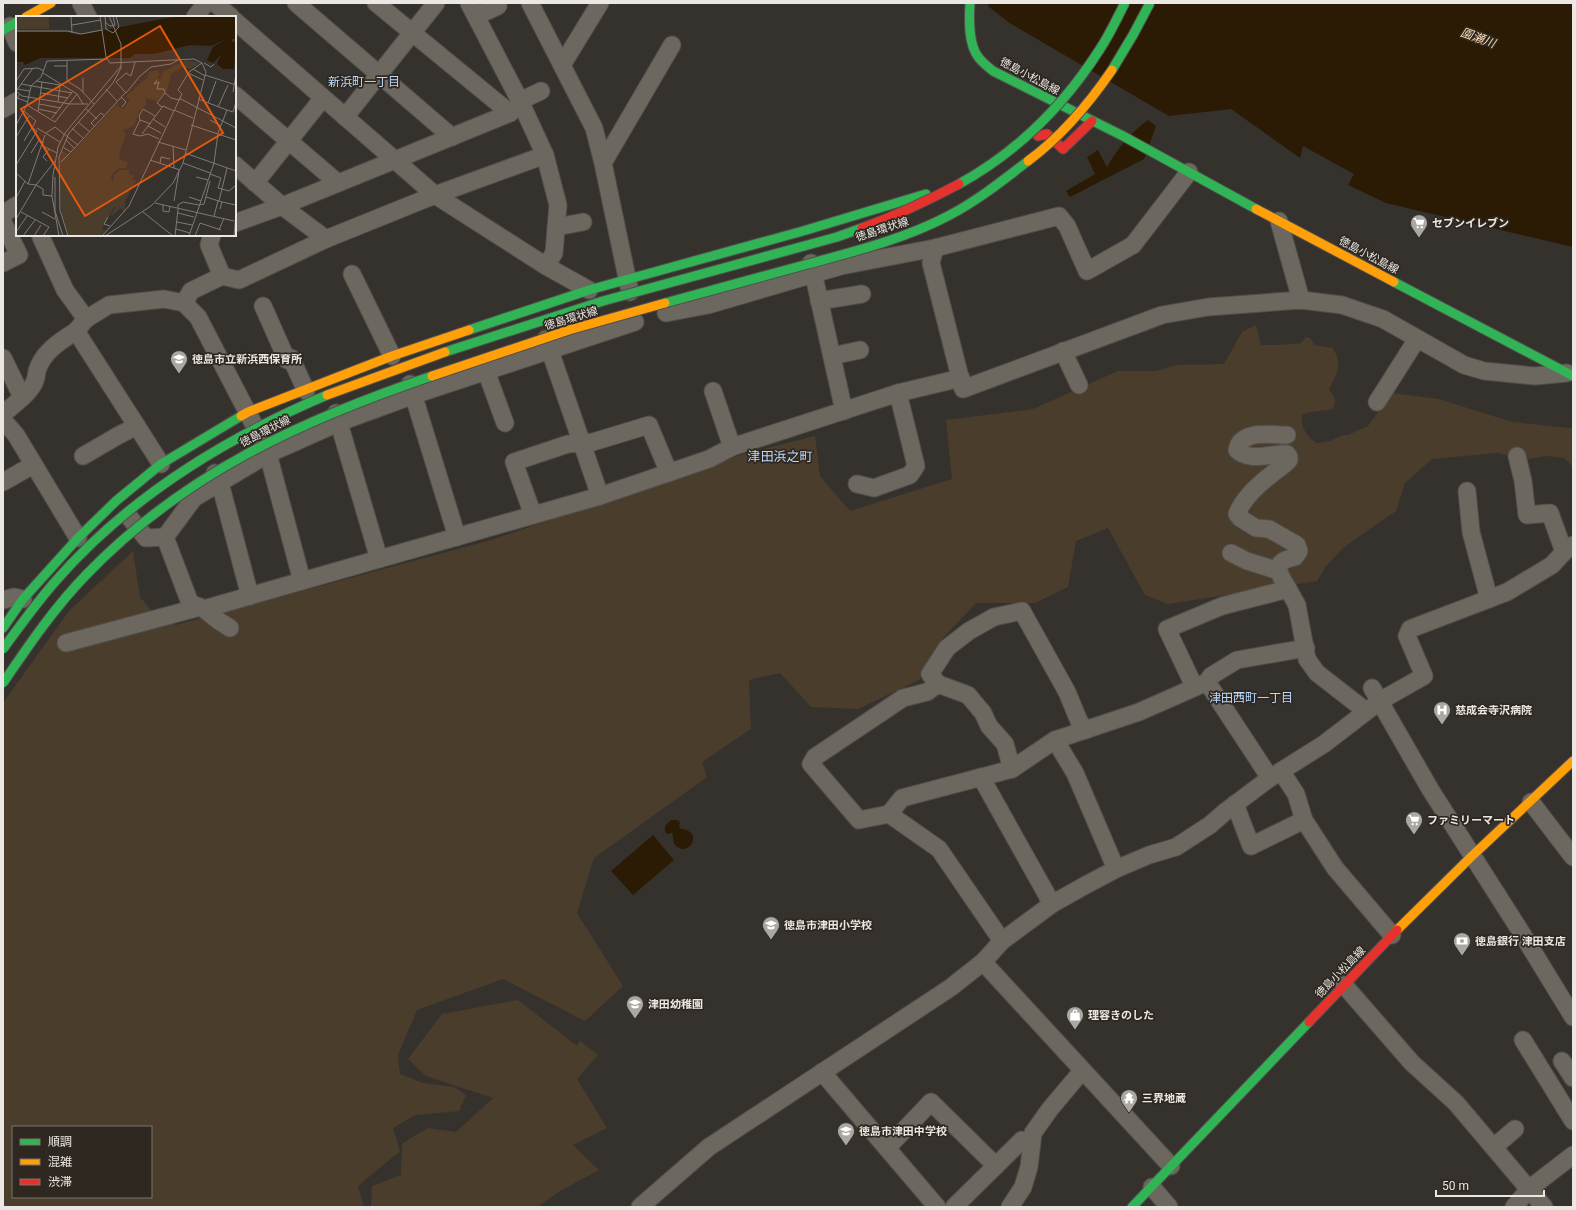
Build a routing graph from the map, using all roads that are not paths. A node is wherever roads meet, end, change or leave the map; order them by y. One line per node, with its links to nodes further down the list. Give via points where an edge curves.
1 (51, 3): 16 (main road)
2 (81, 3): 17 (street)
3 (206, 3): 18 (street)
4 (215, 3): 19 (street)
5 (296, 3): 26 (street)
6 (376, 3): 22 (street)
7 (436, 3): 22 (street)
8 (530, 3): 25 (street)
9 (600, 3): 25 (street)
10 (960, 3): 14 (main road)
11 (1125, 3): 133 (main road, 徳島環状線, bridge, via 1089,65 1046,118 1014,148 952,190 869,227 838,237 541,320 412,363 276,418 216,449 139,501 88,545)
12 (1150, 3): 134 (main road, 徳島環状線, bridge, via 1122,56 1069,126 1042,151 969,204 899,237 599,321 420,380 353,404 266,443 180,494 123,540 56,610)
13 (498, 6): 15 (street)
14 (970, 6): 34 (main road, 徳島小松島線, via 971,38 978,57 993,71)
15 (472, 10): 31 (street)
16 (28, 16)
17 (88, 16)
18 (195, 16)
19 (229, 16)
20 (236, 22): 29 (street)
21 (10, 26): 23 (street)
22 (411, 33): 26 (street); 31 (street)
23 (16, 41)
24 (672, 46): 39 (street)
25 (562, 65): 39 (street, via 594,128)
26 (379, 74): 33 (street); 35 (street)
27 (542, 92): 31 (street)
28 (236, 96): 36 (street)
29 (323, 98): 33 (street); 36 (street)
30 (16, 102): 32 (street)
31 (517, 106): 35 (street); 37 (street)
32 (3, 109)
33 (345, 117): 38 (street)
34 (1092, 121): 41 (main road, 徳島小松島線); 53 (main road, via 1063,149 1047,134 1008,143 950,187)
35 (452, 137): 38 (street)
36 (289, 141): 42 (street); 43 (street)
37 (545, 155): 44 (street); 52 (street, via 558,205)
38 (395, 160): 43 (street); 44 (street)
39 (603, 163): 63 (street)
40 (236, 166): 42 (street)
41 (1189, 172): 48 (main road, 徳島小松島線); 57 (street, via 1133,245 1087,271 1067,226 1059,216)
42 (256, 183): 46 (street)
43 (338, 183): 46 (street)
44 (434, 195): 56 (street); 59 (street)
45 (16, 205): 47 (street)
46 (282, 206): 51 (street); 56 (street)
47 (3, 214)
48 (1279, 221): 66 (street); 81 (main road, 徳島小松島線)
49 (3, 222): 58 (street, via 19,255)
50 (583, 222): 52 (street)
51 (236, 223)
52 (556, 227): 59 (street, via 554,252)
53 (803, 231): 61 (street); 63 (main road)
54 (212, 236): 62 (street, via 209,245)
55 (41, 237): 72 (street)
56 (326, 239): 62 (street, via 240,280)
57 (935, 248): 61 (street); 82 (street, via 930,263 944,342)
58 (3, 263)
59 (546, 266): 64 (street)
60 (352, 274): 77 (street)
61 (813, 274): 67 (street); 71 (street, via 708,305 672,311)
62 (222, 276): 68 (street, via 192,291)
63 (627, 280): 64 (main road); 71 (street)
64 (589, 290): 70 (main road)
65 (862, 294): 67 (street)
66 (1301, 300): 73 (street, via 1342,305 1383,319); 76 (street, via 1208,307 1162,315)
67 (819, 301): 78 (street)
68 (184, 303): 72 (street, via 164,299 109,304); 92 (street, via 198,317)
69 (263, 306): 85 (street, via 287,360 292,358)
70 (535, 308): 74 (street); 77 (main road)
71 (638, 321): 74 (street)
72 (81, 325): 89 (street, via 46,354 37,368 35,382); 97 (street)
73 (1417, 339): 81 (street, via 1464,364 1484,371 1535,376); 90 (street)
74 (550, 349): 80 (street); 100 (street)
75 (860, 350): 78 (street)
76 (1063, 351): 82 (street, via 964,389); 84 (street)
77 (396, 355): 83 (main road); 88 (street)
78 (832, 356): 91 (street)
79 (3, 358): 89 (street)
80 (486, 371): 88 (street); 96 (street)
81 (1570, 374)
82 (961, 378): 87 (street)
83 (326, 382): 85 (main road); 95 (street)
84 (1079, 385)
85 (306, 391): 92 (main road)
86 (713, 391): 101 (street)
87 (898, 393): 91 (street); 110 (street, via 916,466 910,475 874,488)
88 (414, 395): 95 (street); 116 (street)
89 (22, 397): 93 (street)
90 (1377, 402)
91 (844, 411): 101 (street)
92 (248, 412): 99 (main road); 102 (street)
93 (3, 414)
94 (3, 420): 106 (street, via 16,435)
95 (340, 422): 102 (street); 120 (street)
96 (505, 423)
97 (137, 426): 103 (street); 105 (street)
98 (1287, 435): 121 (street, via 1256,434 1238,444 1237,450 1242,455 1250,457 1287,454 1289,457 1286,464 1253,491 1237,514 1256,528 1270,529 1297,545 1299,551 1295,557 1280,563)
99 (198, 442): 105 (main road); 109 (street)
100 (582, 443): 107 (street, via 649,425); 112 (street); 114 (street, via 568,444 514,462)
101 (732, 447): 107 (street, via 709,459)
102 (268, 454): 109 (street); 122 (street)
103 (83, 456)
104 (1517, 456): 118 (street, via 1527,515 1550,513)
105 (161, 464): 113 (main road)
106 (33, 465): 108 (street); 117 (street)
107 (669, 473): 112 (street)
108 (3, 482)
109 (220, 483): 115 (street, via 194,498); 124 (street)
110 (857, 484)
111 (1467, 491): 125 (street, via 1471,532)
112 (600, 496): 114 (street)
113 (116, 501): 115 (street, via 146,538); 117 (main road)
114 (533, 515): 116 (street)
115 (165, 537): 128 (street, via 190,603)
116 (456, 537): 120 (street)
117 (78, 538): 127 (main road)
118 (1569, 548): 125 (street, via 1552,565 1507,592)
119 (1231, 553): 121 (street)
120 (379, 559): 122 (street)
121 (1279, 571): 123 (street)
122 (302, 581): 124 (street)
123 (1288, 589): 132 (street, via 1297,605); 136 (street, via 1222,606 1167,629)
124 (250, 596): 128 (street)
125 (1489, 599): 137 (street, via 1410,629 1407,636 1424,676)
126 (3, 600): 127 (street, via 14,597)
127 (23, 600): 129 (main road)
128 (202, 608): 130 (street); 131 (street)
129 (3, 628)
130 (230, 628)
131 (66, 643)
132 (1306, 648): 136 (street, via 1236,660); 138 (street, via 1307,659 1317,673)
133 (3, 649)
134 (3, 683)
135 (938, 684): 139 (street, via 930,674 947,648 969,631 994,617 1022,611); 142 (street, via 968,695 1005,744); 147 (street, via 927,692 903,698 815,757 811,764 859,820)
136 (1201, 684): 139 (street, via 1139,712); 143 (street)
137 (1376, 694): 138 (street); 149 (street)
138 (1366, 711): 143 (street, via 1324,744)
139 (1086, 730): 140 (street)
140 (1055, 740): 142 (street); 151 (street, via 1075,773)
141 (1573, 761): 145 (main road, 徳島小松島線)
142 (1012, 769): 144 (street)
143 (1275, 775): 146 (street); 148 (street, via 1296,794)
144 (981, 777): 147 (street, via 902,798); 152 (street)
145 (1531, 802): 149 (main road, 徳島小松島線); 150 (street)
146 (1235, 804): 148 (street, via 1251,846); 151 (street, via 1210,825 1176,847 1148,855)
147 (889, 814): 154 (street, via 939,849)
148 (1304, 820): 153 (street, via 1336,868)
149 (1472, 856): 153 (main road, 徳島小松島線); 157 (street)
150 (1573, 857)
151 (1116, 869): 152 (street)
152 (1052, 904): 154 (street)
153 (1392, 935): 156 (main road, 徳島小松島線)
154 (1002, 941): 155 (street)
155 (983, 962): 160 (street); 161 (street, via 950,988)
156 (1344, 985): 166 (street, via 1412,1063 1456,1103); 170 (main road, 徳島小松島線)
157 (1573, 1017)
158 (1523, 1040): 163 (street)
159 (1562, 1061): 162 (street)
160 (1082, 1071): 170 (street); 176 (street, via 1033,1134 1029,1167 1023,1186)
161 (822, 1072): 167 (street); 173 (street, via 710,1147)
162 (1573, 1078)
163 (1573, 1121)
164 (1515, 1129): 166 (street)
165 (1022, 1140): 169 (street)
166 (1494, 1147): 172 (street)
167 (887, 1148): 169 (street, via 931,1102); 174 (street)
168 (1573, 1155): 172 (street)
169 (996, 1166): 175 (street)
170 (1171, 1166): 171 (main road, 徳島小松島線)
171 (1152, 1187): 177 (main road, 徳島小松島線); 178 (street)
172 (1529, 1188): 179 (street); 180 (street)
173 (640, 1207)
174 (937, 1207)
175 (954, 1207)
176 (1010, 1207)
177 (1132, 1207)
178 (1169, 1207)
179 (1514, 1207)
180 (1544, 1207)

